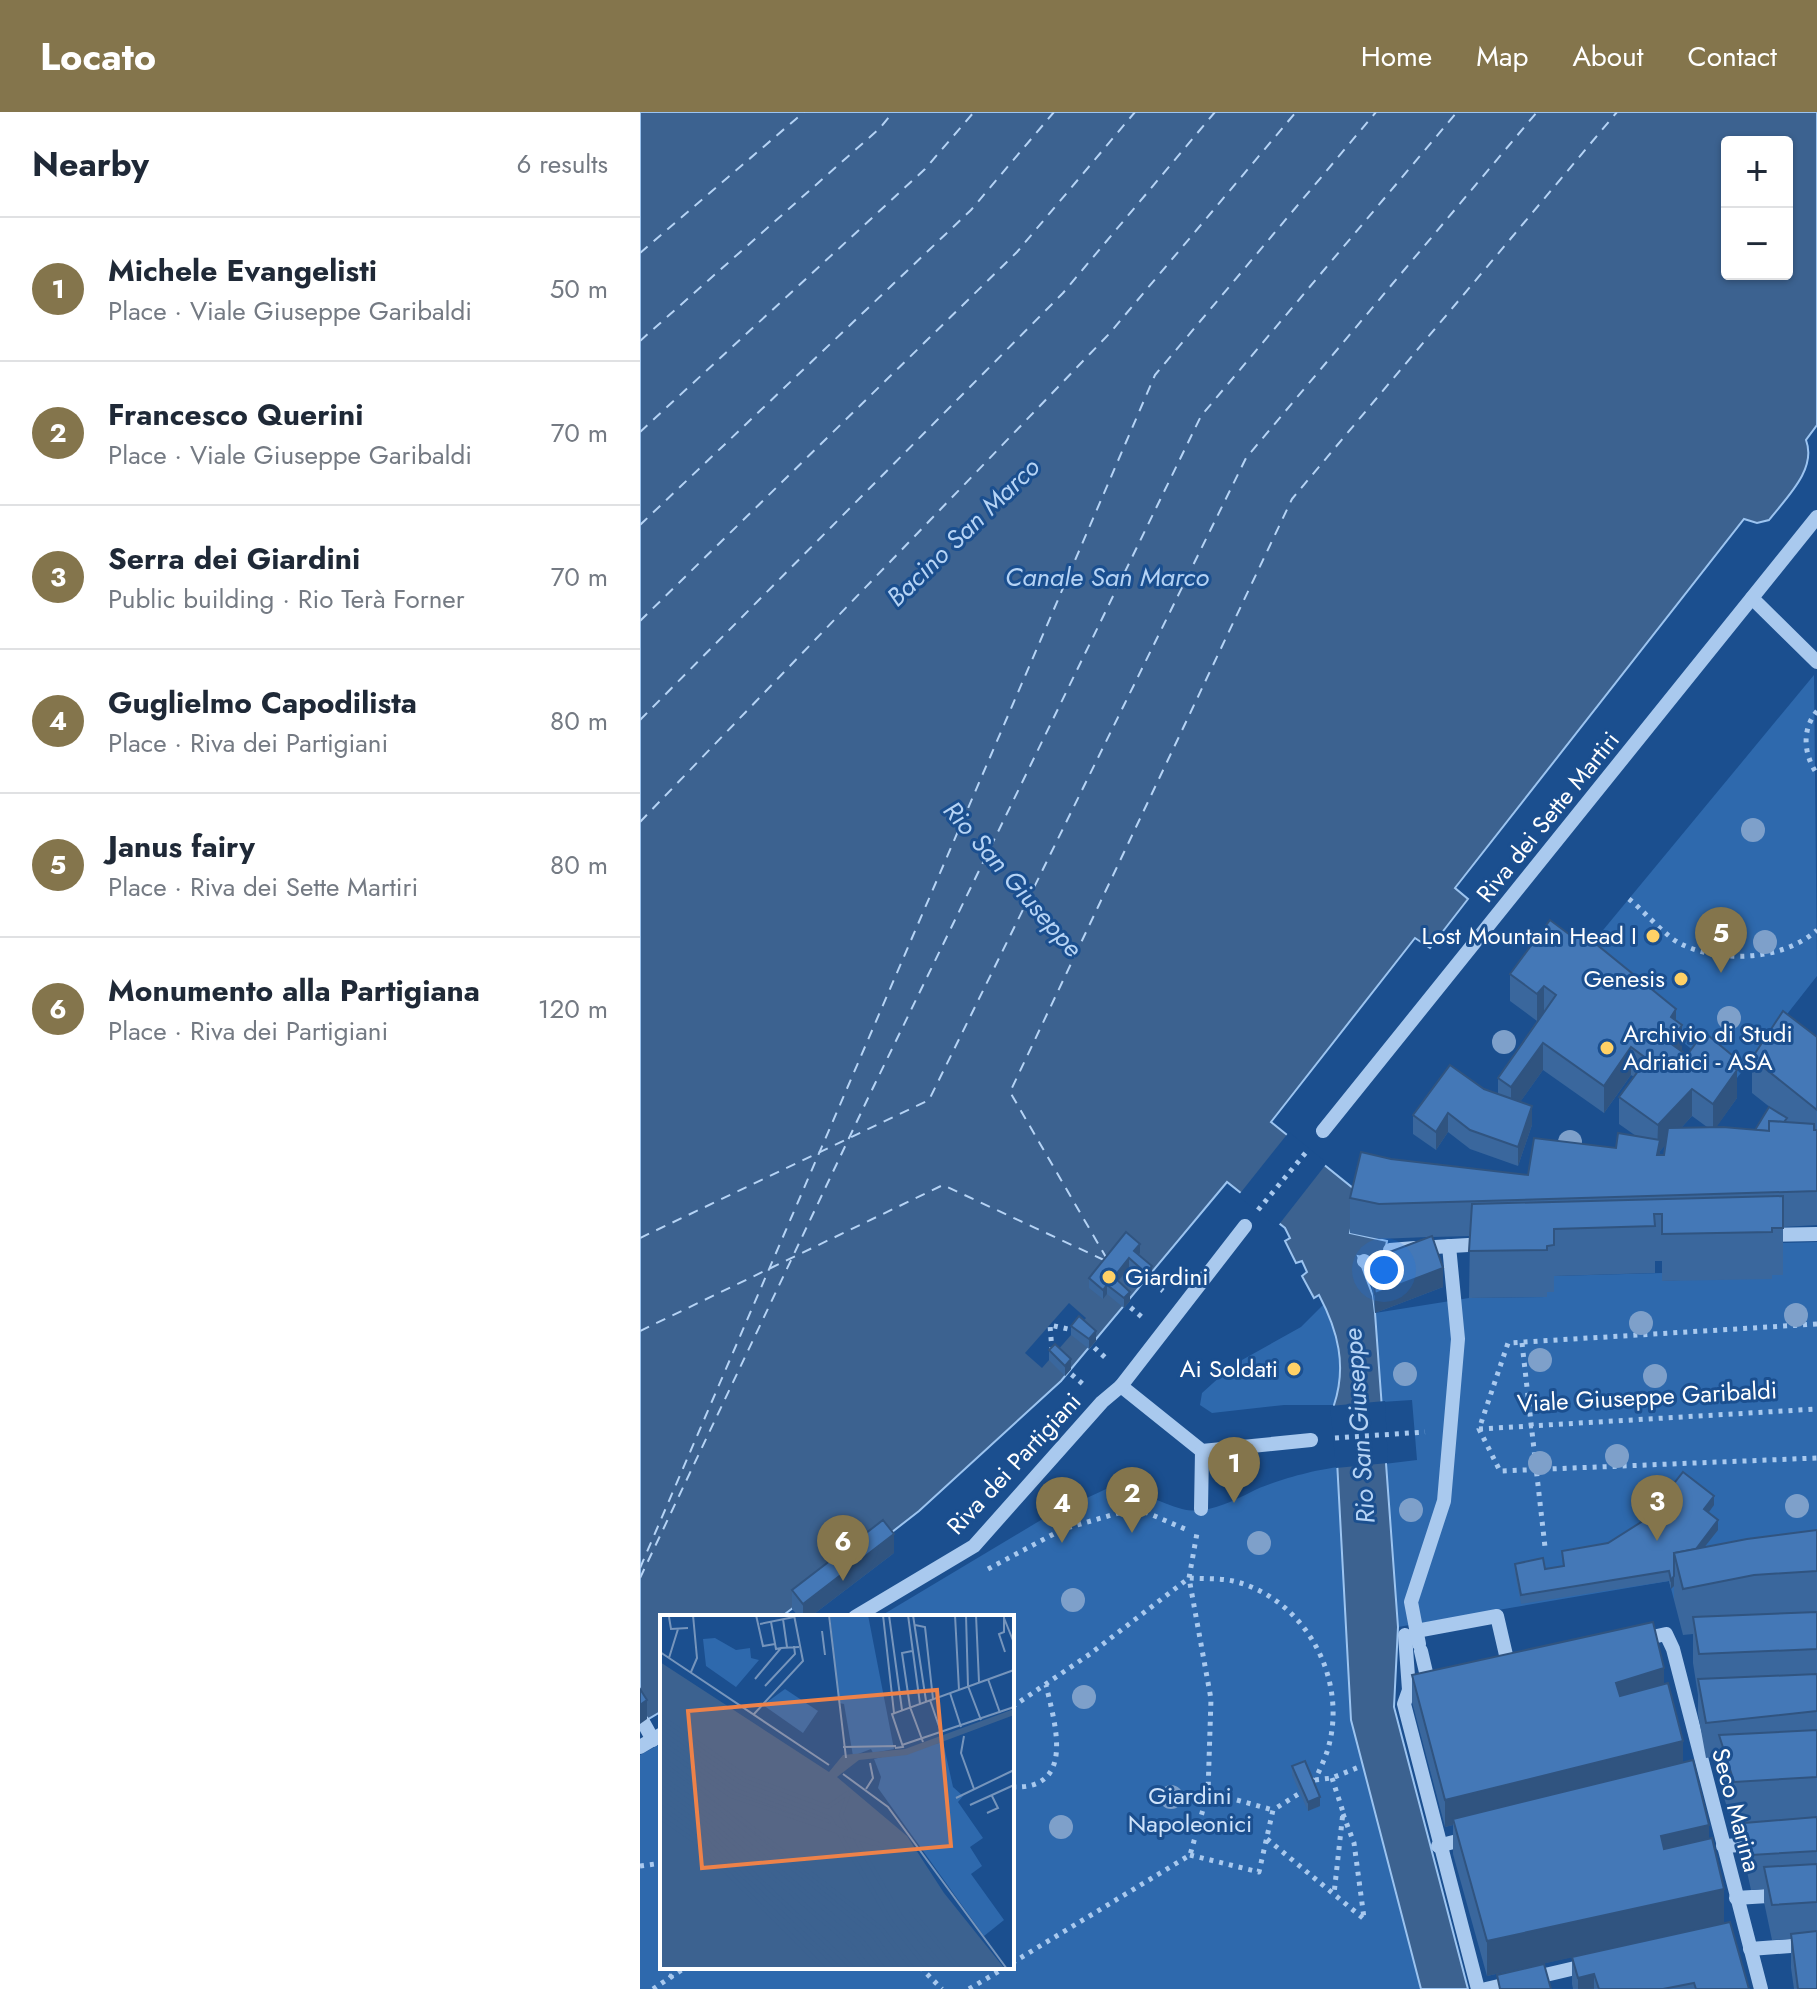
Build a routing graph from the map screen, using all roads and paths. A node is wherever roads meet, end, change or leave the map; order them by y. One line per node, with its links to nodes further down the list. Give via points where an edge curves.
1 (1817, 517): 2 (street, Riva dei Sette Martiri)
2 (1812, 536): 3 (street, Riva dei Sette Martiri)
3 (1752, 598): 4 (street); 9 (street, Riva dei Sette Martiri)
4 (1817, 662)
5 (1817, 711): 6 (path, via 1805,747)
6 (1817, 774)
7 (1629, 899): 8 (path, via 1678,943 1718,956 1782,949)
8 (1817, 930)
9 (1323, 1131)
10 (1297, 1163): 11 (path)
11 (1274, 1190)
12 (1245, 1226): 30 (street, Riva dei Partigiani)
13 (1817, 1234): 14 (street)
14 (1742, 1236)
15 (1497, 1244): 16 (street)
16 (1449, 1246): 17 (street); 45 (street, via 1458,1339 1444,1501 1411,1602)
17 (1415, 1248): 18 (street); 19 (street, via 1379,1270)
18 (1390, 1250)
19 (1364, 1261)
20 (1140, 1272): 21 (path)
21 (1149, 1279)
22 (1119, 1297): 23 (path)
23 (1127, 1304)
24 (1817, 1324): 25 (path)
25 (1522, 1343): 32 (path); 33 (path, via 1508,1343)
26 (1092, 1345): 27 (path, via 1075,1330 1050,1325)
27 (1052, 1356)
28 (1061, 1364): 29 (path)
29 (1069, 1372)
30 (1121, 1386): 36 (street); 44 (street, Riva dei Partigiani, via 974,1546)
31 (1817, 1409): 32 (path, Viale Giuseppe Garibaldi)
32 (1532, 1426): 33 (path, Viale Giuseppe Garibaldi); 38 (path)
33 (1479, 1429): 38 (path, via 1500,1471)
34 (1415, 1432): 35 (path)
35 (1311, 1440): 36 (street)
36 (1202, 1451): 39 (street)
37 (1817, 1458): 38 (path)
38 (1537, 1469): 41 (path)
39 (1201, 1509): 43 (path)
40 (1197, 1534): 42 (path, via 1136,1508 1063,1529)
41 (1545, 1547)
42 (987, 1570)
43 (1189, 1578): 48 (path); 55 (path, via 1234,1581 1275,1600 1307,1630 1324,1661 1333,1700 1330,1745); 58 (path, via 1211,1699)
44 (858, 1615)
45 (1415, 1637): 47 (street, via 1497,1616); 49 (street); 49 (street, via 1436,1684)
46 (1623, 1644): 66 (street, Seco Marina, via 1666,1634 1676,1647)
47 (1509, 1668)
48 (1046, 1685): 50 (path); 56 (path, via 1057,1758 1045,1780)
49 (1407, 1697): 65 (street)
50 (1014, 1706)
51 (643, 1722): 52 (street)
52 (652, 1740)
53 (1359, 1767): 54 (path)
54 (1332, 1778): 55 (path); 61 (path)
55 (1315, 1780): 57 (path)
56 (1014, 1787)
57 (1312, 1788)
58 (1208, 1792): 60 (path); 67 (path)
59 (1300, 1793): 60 (path)
60 (1273, 1810): 63 (path)
61 (1343, 1812): 71 (path); 71 (path, via 1354,1843 1364,1919)
62 (1482, 1834): 65 (street)
63 (1267, 1839): 67 (path, via 1259,1872); 71 (path)
64 (1770, 1844): 66 (street)
65 (1438, 1846): 85 (street)
66 (1723, 1846): 72 (street, Seco Marina)
67 (1190, 1855): 76 (path)
68 (660, 1863): 69 (path)
69 (640, 1866)
70 (1817, 1893): 72 (street)
71 (1334, 1894)
72 (1736, 1898): 74 (street, Seco Marina, via 1737,1931)
73 (1817, 1944): 74 (street)
74 (1750, 1949): 87 (street, Seco Marina)
75 (1608, 1961): 86 (street)
76 (1014, 1962)
77 (675, 1969): 81 (path)
78 (683, 1969): 81 (path)
79 (922, 1969): 83 (path)
80 (1003, 1969): 84 (path)
81 (667, 1982): 82 (path)
82 (653, 1989)
83 (942, 1989)
84 (969, 1989)
85 (1478, 1989)
86 (1486, 1989)
87 (1761, 1989)

